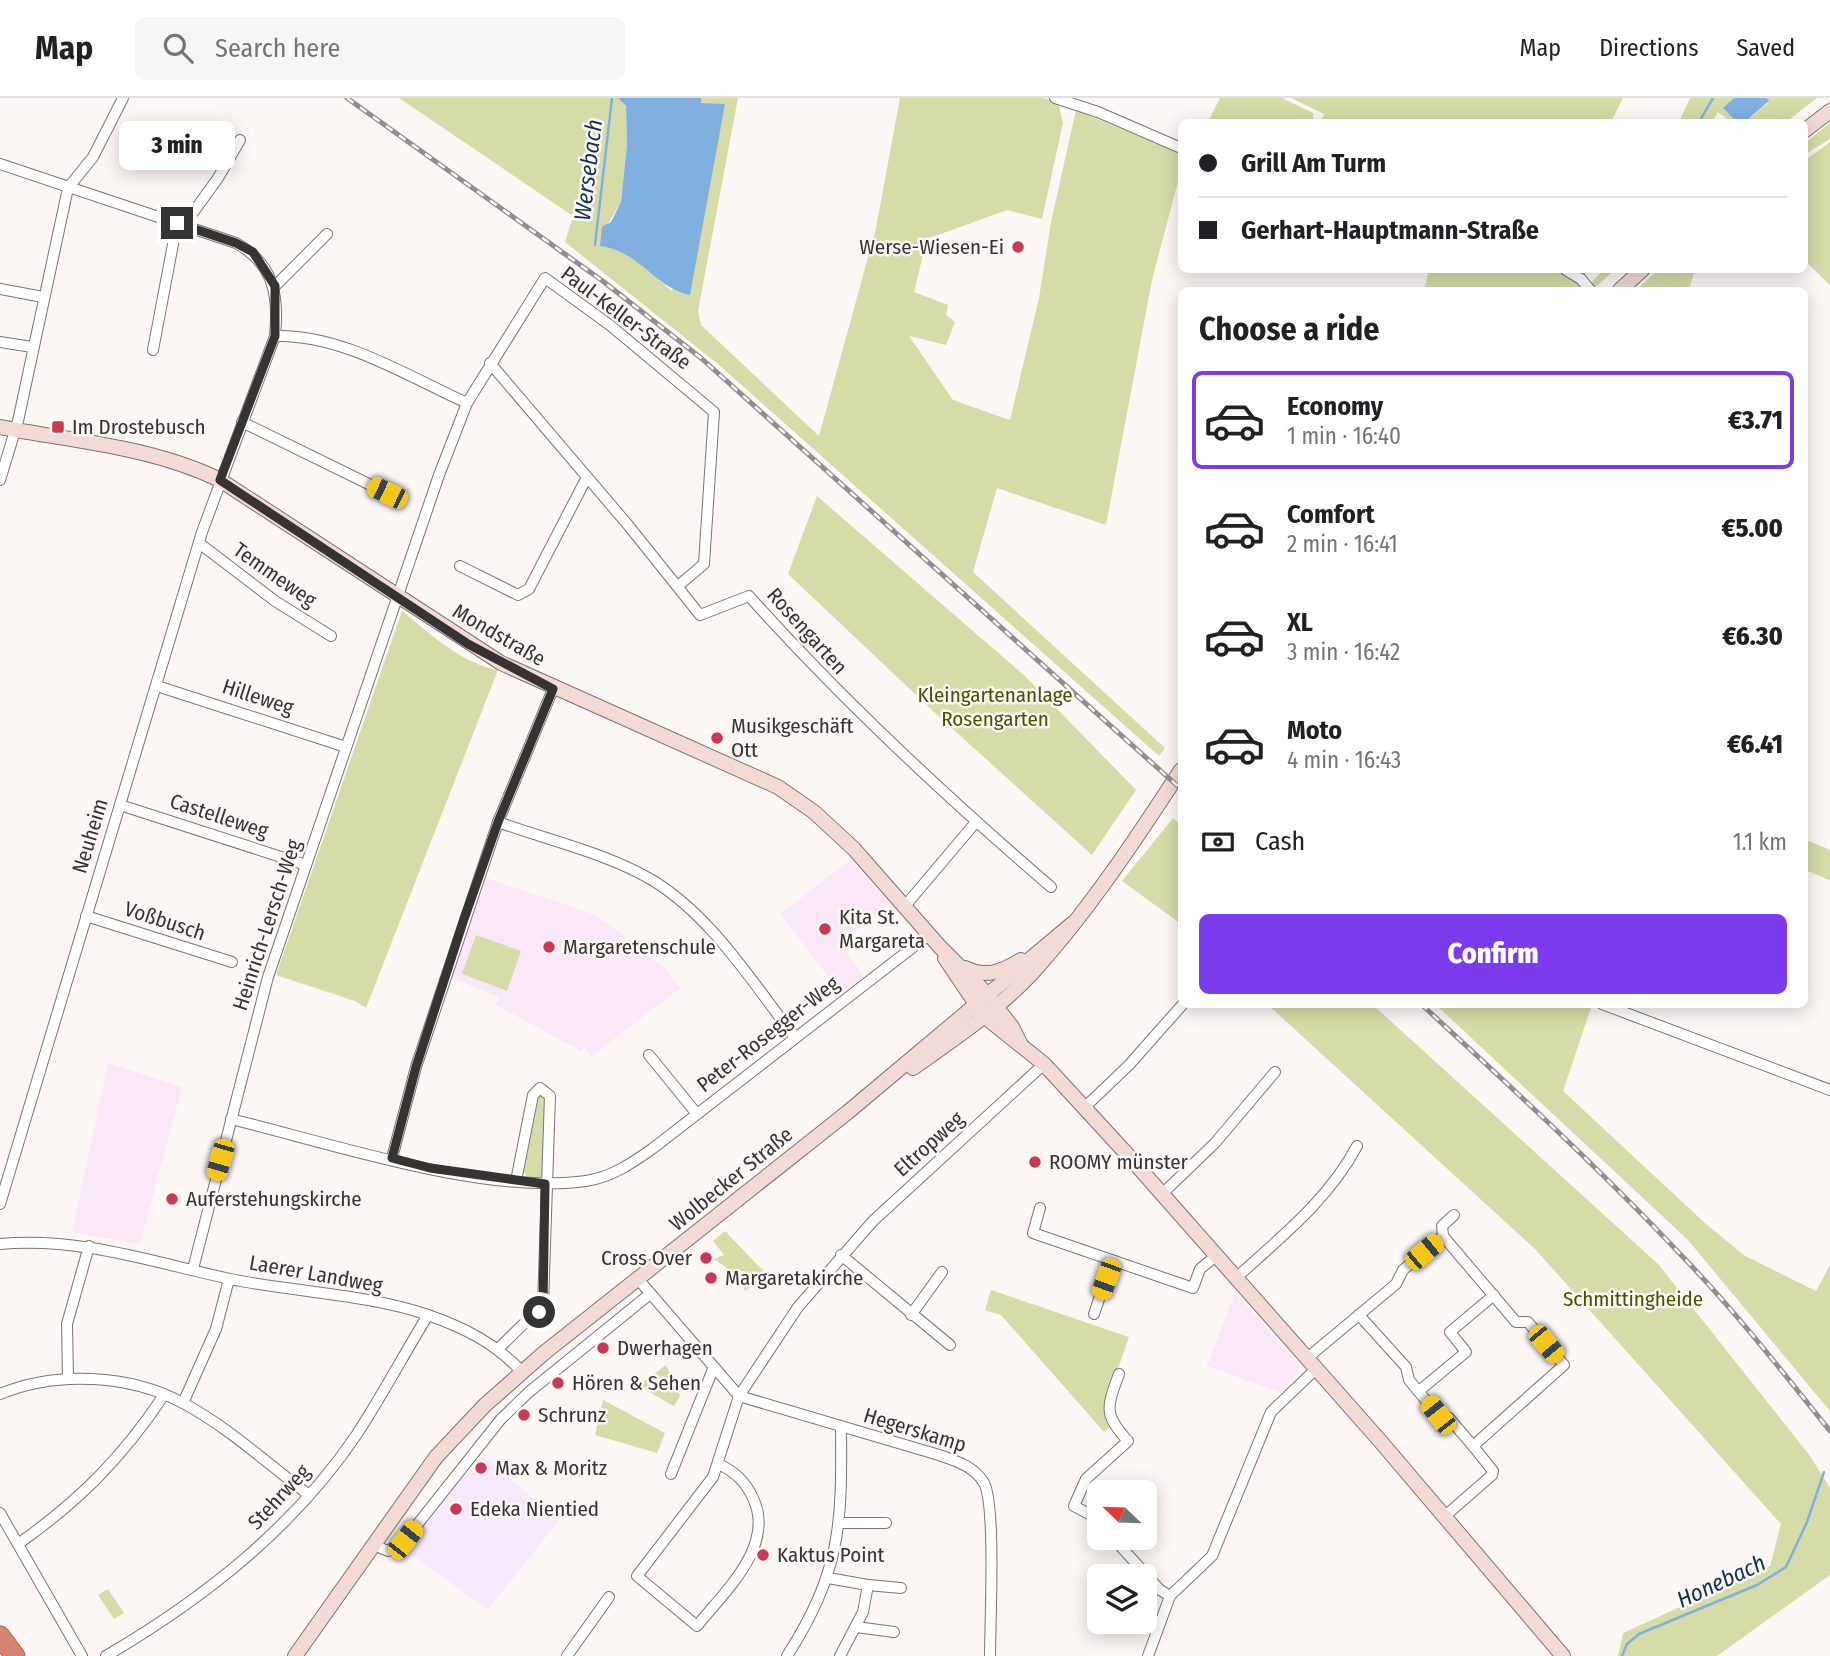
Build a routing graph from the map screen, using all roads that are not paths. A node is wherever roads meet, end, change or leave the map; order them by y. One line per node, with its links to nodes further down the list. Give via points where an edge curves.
1 (123, 98): 8 (street, via 93,157)
2 (1055, 98): 6 (street)
3 (1829, 112): 4 (street)
4 (1808, 128)
5 (240, 140): 9 (street)
6 (1178, 147)
7 (0, 164): 8 (street)
8 (68, 188): 9 (street); 17 (street)
9 (182, 225): 13 (street, via 253,252); 21 (street)
10 (327, 233): 13 (street)
11 (1571, 273): 14 (street)
12 (1639, 273): 15 (street)
13 (275, 286): 18 (street)
14 (1588, 287)
15 (1623, 287)
16 (0, 289): 17 (street)
17 (44, 297): 20 (street)
18 (275, 336): 23 (street, via 296,335 343,347); 24 (street, Neuheim)
19 (0, 341): 20 (street)
20 (32, 347): 26 (street)
21 (153, 350)
22 (490, 363): 23 (street, Paul-Keller-Straße); 27 (street, Rosengarten); 33 (street, Paul-Keller-Straße, via 545,278 714,412 704,564)
23 (467, 403): 34 (street, Paul-Keller-Straße)
24 (242, 422): 29 (street, Neuheim); 30 (street)
25 (0, 427): 26 (street, Mondstraße)
26 (15, 430): 28 (street); 29 (street, Mondstraße, via 165,458)
27 (587, 477): 32 (street, via 528,589 519,595); 33 (street, Rosengarten)
28 (0, 480)
29 (220, 480): 31 (street, Neuheim); 34 (street, Mondstraße)
30 (387, 493)
31 (199, 543): 35 (street, Temmeweg, via 275,601); 36 (street, Neuheim)
32 (460, 566)
33 (678, 586): 42 (street, Rosengarten, via 699,615 749,596 814,669)
34 (397, 597): 37 (street, Mondstraße, via 468,644); 38 (street, Heinrich-Lersch-Weg)
35 (331, 636)
36 (157, 686): 38 (street, Hilleweg); 40 (street, Neuheim)
37 (553, 689): 41 (street); 45 (street, Mondstraße, via 778,787 836,830)
38 (346, 747): 43 (street, Heinrich-Lersch-Weg)
39 (1178, 775): 47 (street, Wolbecker Straße, via 1129,850)
40 (120, 805): 43 (street, Castelleweg); 46 (street, Neuheim)
41 (498, 822): 56 (street, via 652,880 716,937); 65 (street, via 416,1067)
42 (976, 822): 44 (street, Rosengarten); 45 (street)
43 (306, 865): 63 (street, Heinrich-Lersch-Weg, via 268,976)
44 (1051, 887)
45 (905, 906): 48 (street, Mondstraße)
46 (86, 916): 51 (street, Voßbusch); 69 (street, Neuheim)
47 (1072, 924): 50 (street, Wolbecker Straße); 53 (street, Wolbecker Straße, via 1033,972)
48 (930, 934): 49 (street, Mondstraße); 56 (street, Peter-Rosegger-Weg)
49 (940, 947): 52 (street, Mondstraße); 53 (street, Mondstraße, via 953,973)
50 (1040, 948): 52 (street, via 996,973 976,973); 53 (street, Wolbecker Straße)
51 (232, 962)
52 (959, 965): 53 (street, Mondstraße)
53 (986, 1007): 58 (street, via 1001,1032); 82 (street, Wolbecker Straße)
54 (1179, 1008): 61 (street)
55 (1613, 1008): 60 (street)
56 (795, 1037): 62 (street, Peter-Rosegger-Weg)
57 (649, 1055): 62 (street, Peter-Rosegger-Weg)
58 (1044, 1064): 61 (street); 75 (street, Eltropweg, via 894,1200)
59 (1275, 1072): 68 (street, via 1215,1143)
60 (1830, 1090)
61 (1084, 1108): 68 (street)
62 (697, 1114): 67 (street, Peter-Rosegger-Weg, via 621,1170 587,1181)
63 (231, 1119): 65 (street, Peter-Rosegger-Weg); 78 (street, Heinrich-Lersch-Weg)
64 (1357, 1146): 80 (street, via 1342,1174 1317,1202)
65 (392, 1158): 66 (street, Peter-Rosegger-Weg)
66 (516, 1181): 67 (street, Peter-Rosegger-Weg); 67 (street, via 533,1095 540,1088 550,1096)
67 (545, 1184): 90 (street, via 543,1305)
68 (1162, 1194): 76 (street)
69 (0, 1201)
70 (1040, 1208): 77 (street, via 1033,1233)
71 (1454, 1215): 72 (street, via 1442,1226)
72 (1443, 1236): 84 (street); 88 (street)
73 (0, 1244): 74 (street, Laerer Landweg, via 30,1241)
74 (89, 1246): 78 (street, Laerer Landweg); 95 (street, via 70,1315 65,1359)
75 (841, 1255): 85 (street); 99 (street, Eltropweg, via 798,1307)
76 (1217, 1255): 77 (street, via 1200,1269 1193,1288); 80 (street)
77 (1112, 1261): 86 (street)
78 (193, 1269): 81 (street, Laerer Landweg)
79 (942, 1272): 85 (street)
80 (1237, 1277): 91 (street)
81 (229, 1279): 87 (street, Laerer Landweg); 100 (street, via 216,1329)
82 (638, 1279): 83 (street, Hegerskamp); 93 (street, Wolbecker Straße)
83 (650, 1294): 92 (street, Hegerskamp); 114 (street, via 501,1419 405,1540 388,1551)
84 (1494, 1295): 96 (street, via 1450,1332 1466,1352); 104 (street, via 1516,1322 1528,1322 1564,1365)
85 (911, 1314): 89 (street)
86 (1094, 1314)
87 (428, 1315): 90 (street, Laerer Landweg); 107 (street, Stehrweg, via 357,1434)
88 (1359, 1315): 91 (street); 96 (street, via 1406,1367 1409,1380)
89 (950, 1345)
90 (499, 1348): 93 (street, Laerer Landweg)
91 (1311, 1364): 110 (street); 119 (street, via 1271,1412 1212,1556)
92 (713, 1369): 99 (street, Hegerskamp); 106 (street)
93 (522, 1372): 114 (street, Wolbecker Straße, via 436,1457)
94 (1119, 1374): 103 (street, via 1110,1418)
95 (68, 1379): 97 (street); 98 (street, via 102,1380)
96 (1419, 1391): 104 (street)
97 (0, 1394)
98 (164, 1395): 100 (street); 113 (street, via 138,1434 99,1478)
99 (739, 1396): 101 (street, Hegerskamp); 105 (street, Eltropweg)
100 (183, 1403): 107 (street)
101 (841, 1428): 111 (street); 131 (street, Hegerskamp, via 957,1461 983,1482 989,1499)
102 (1138, 1432): 103 (street)
103 (1128, 1441): 109 (street, via 1086,1479 1074,1506)
104 (1473, 1446): 110 (street, via 1492,1475)
105 (719, 1464): 105 (street, Eltropweg, via 637,1576 697,1626 750,1558 759,1533 758,1509 746,1484)
106 (671, 1474)
107 (309, 1495): 127 (street, Stehrweg, via 213,1586)
108 (0, 1513): 113 (street)
109 (1087, 1513)
110 (1444, 1517): 133 (street)
111 (840, 1523): 112 (street); 116 (street)
112 (886, 1523)
113 (18, 1544): 126 (street)
114 (376, 1545): 124 (street, Wolbecker Straße)
115 (1124, 1550): 119 (street)
116 (828, 1578): 117 (street); 129 (street)
117 (868, 1585): 118 (street); 121 (street)
118 (901, 1588)
119 (1170, 1596): 132 (street)
120 (609, 1597): 128 (street)
121 (856, 1627): 122 (street); 130 (street)
122 (894, 1632)
123 (0, 1636): 125 (highway)
124 (297, 1655)
125 (15, 1656)
126 (82, 1656)
127 (106, 1656)
128 (567, 1656)
129 (787, 1656)
130 (840, 1656)
131 (990, 1656)
132 (1147, 1656)
133 (1563, 1656)

